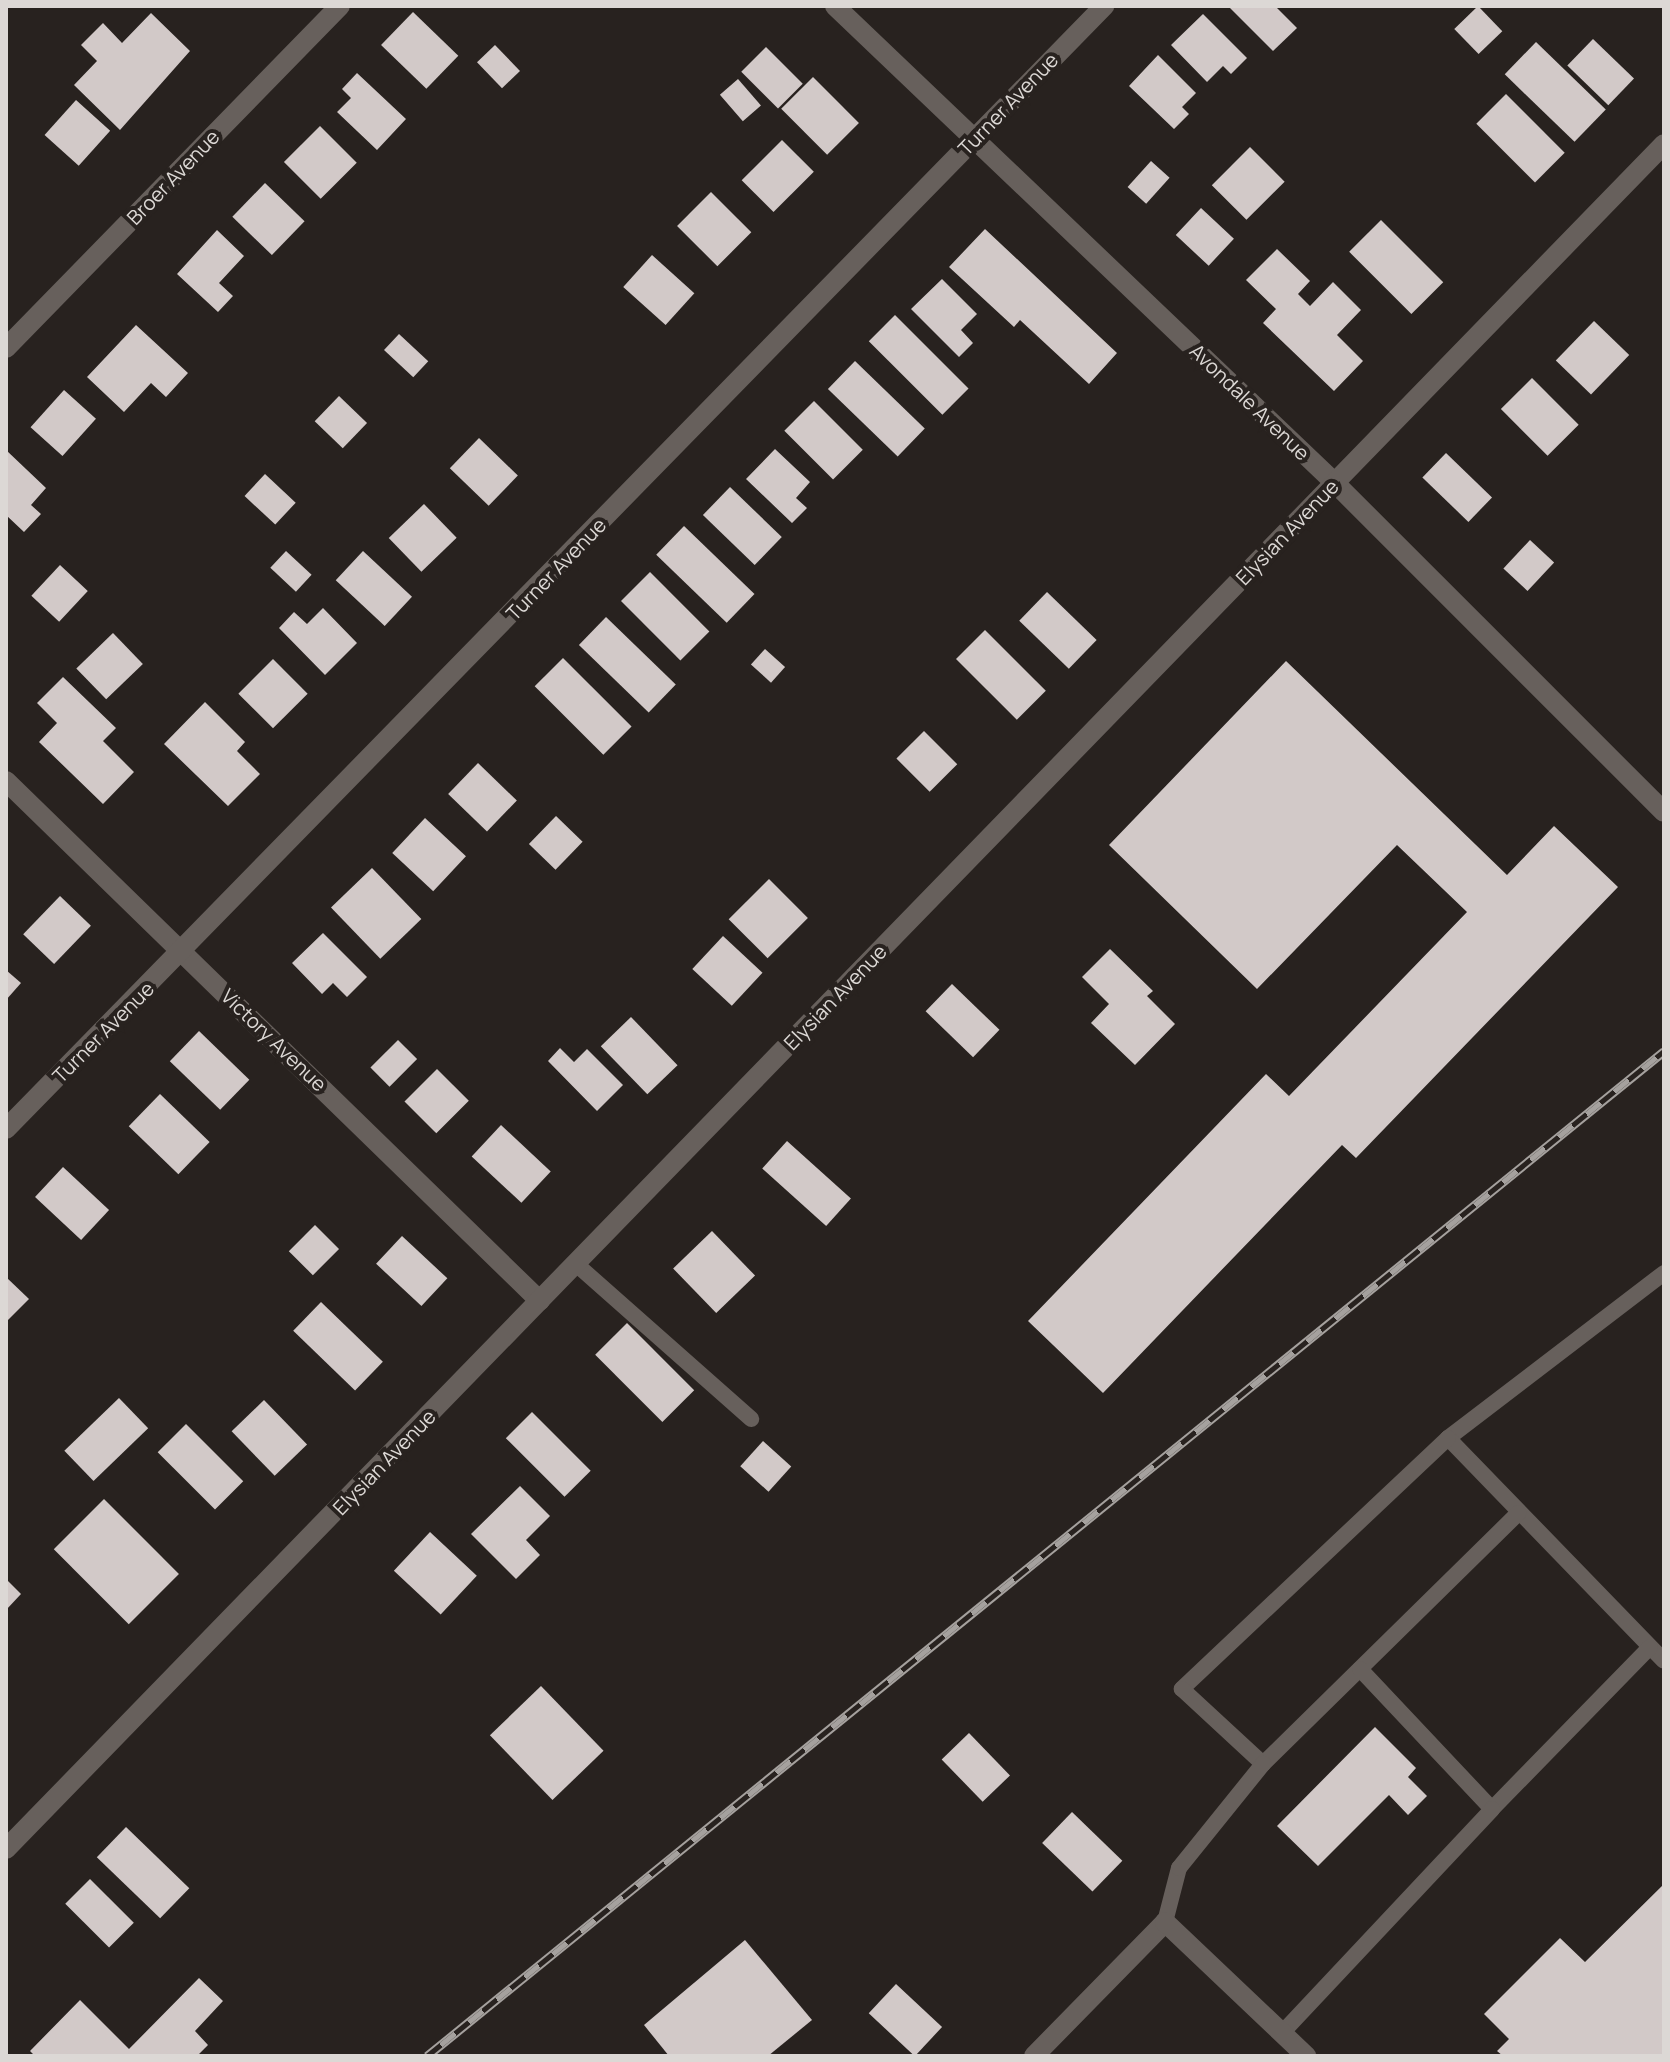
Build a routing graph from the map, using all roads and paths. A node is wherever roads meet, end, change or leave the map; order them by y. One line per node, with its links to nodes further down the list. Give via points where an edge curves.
1 (340, 6): 6 (street, Broer Avenue)
2 (835, 6): 4 (street, Avondale Avenue)
3 (1104, 6): 4 (street, Turner Avenue)
4 (974, 140): 7 (street, Avondale Avenue); 10 (street, Turner Avenue)
5 (1664, 144): 7 (street, Elysian Avenue)
6 (6, 348)
7 (1335, 483): 9 (street, Avondale Avenue); 12 (street, Elysian Avenue)
8 (6, 781): 10 (street, Victory Avenue)
9 (1662, 805)
10 (183, 952): 11 (street, Turner Avenue); 14 (street, Victory Avenue)
11 (6, 1129)
12 (576, 1264): 14 (street, Elysian Avenue); 15 (lane)
13 (1664, 1273): 16 (lane)
14 (540, 1301): 23 (street, Elysian Avenue)
15 (751, 1419)
16 (1448, 1438): 17 (lane); 21 (lane, via 1182,1689)
17 (1518, 1513): 18 (lane); 20 (lane)
18 (1650, 1647): 19 (lane); 22 (lane)
19 (1664, 1661)
20 (1360, 1669): 21 (lane); 22 (lane)
21 (1263, 1764): 24 (lane, via 1179,1868)
22 (1492, 1809): 25 (lane)
23 (6, 1849)
24 (1165, 1922): 25 (street); 26 (street)
25 (1282, 2033): 27 (street)
26 (1034, 2056)
27 (1306, 2056)

